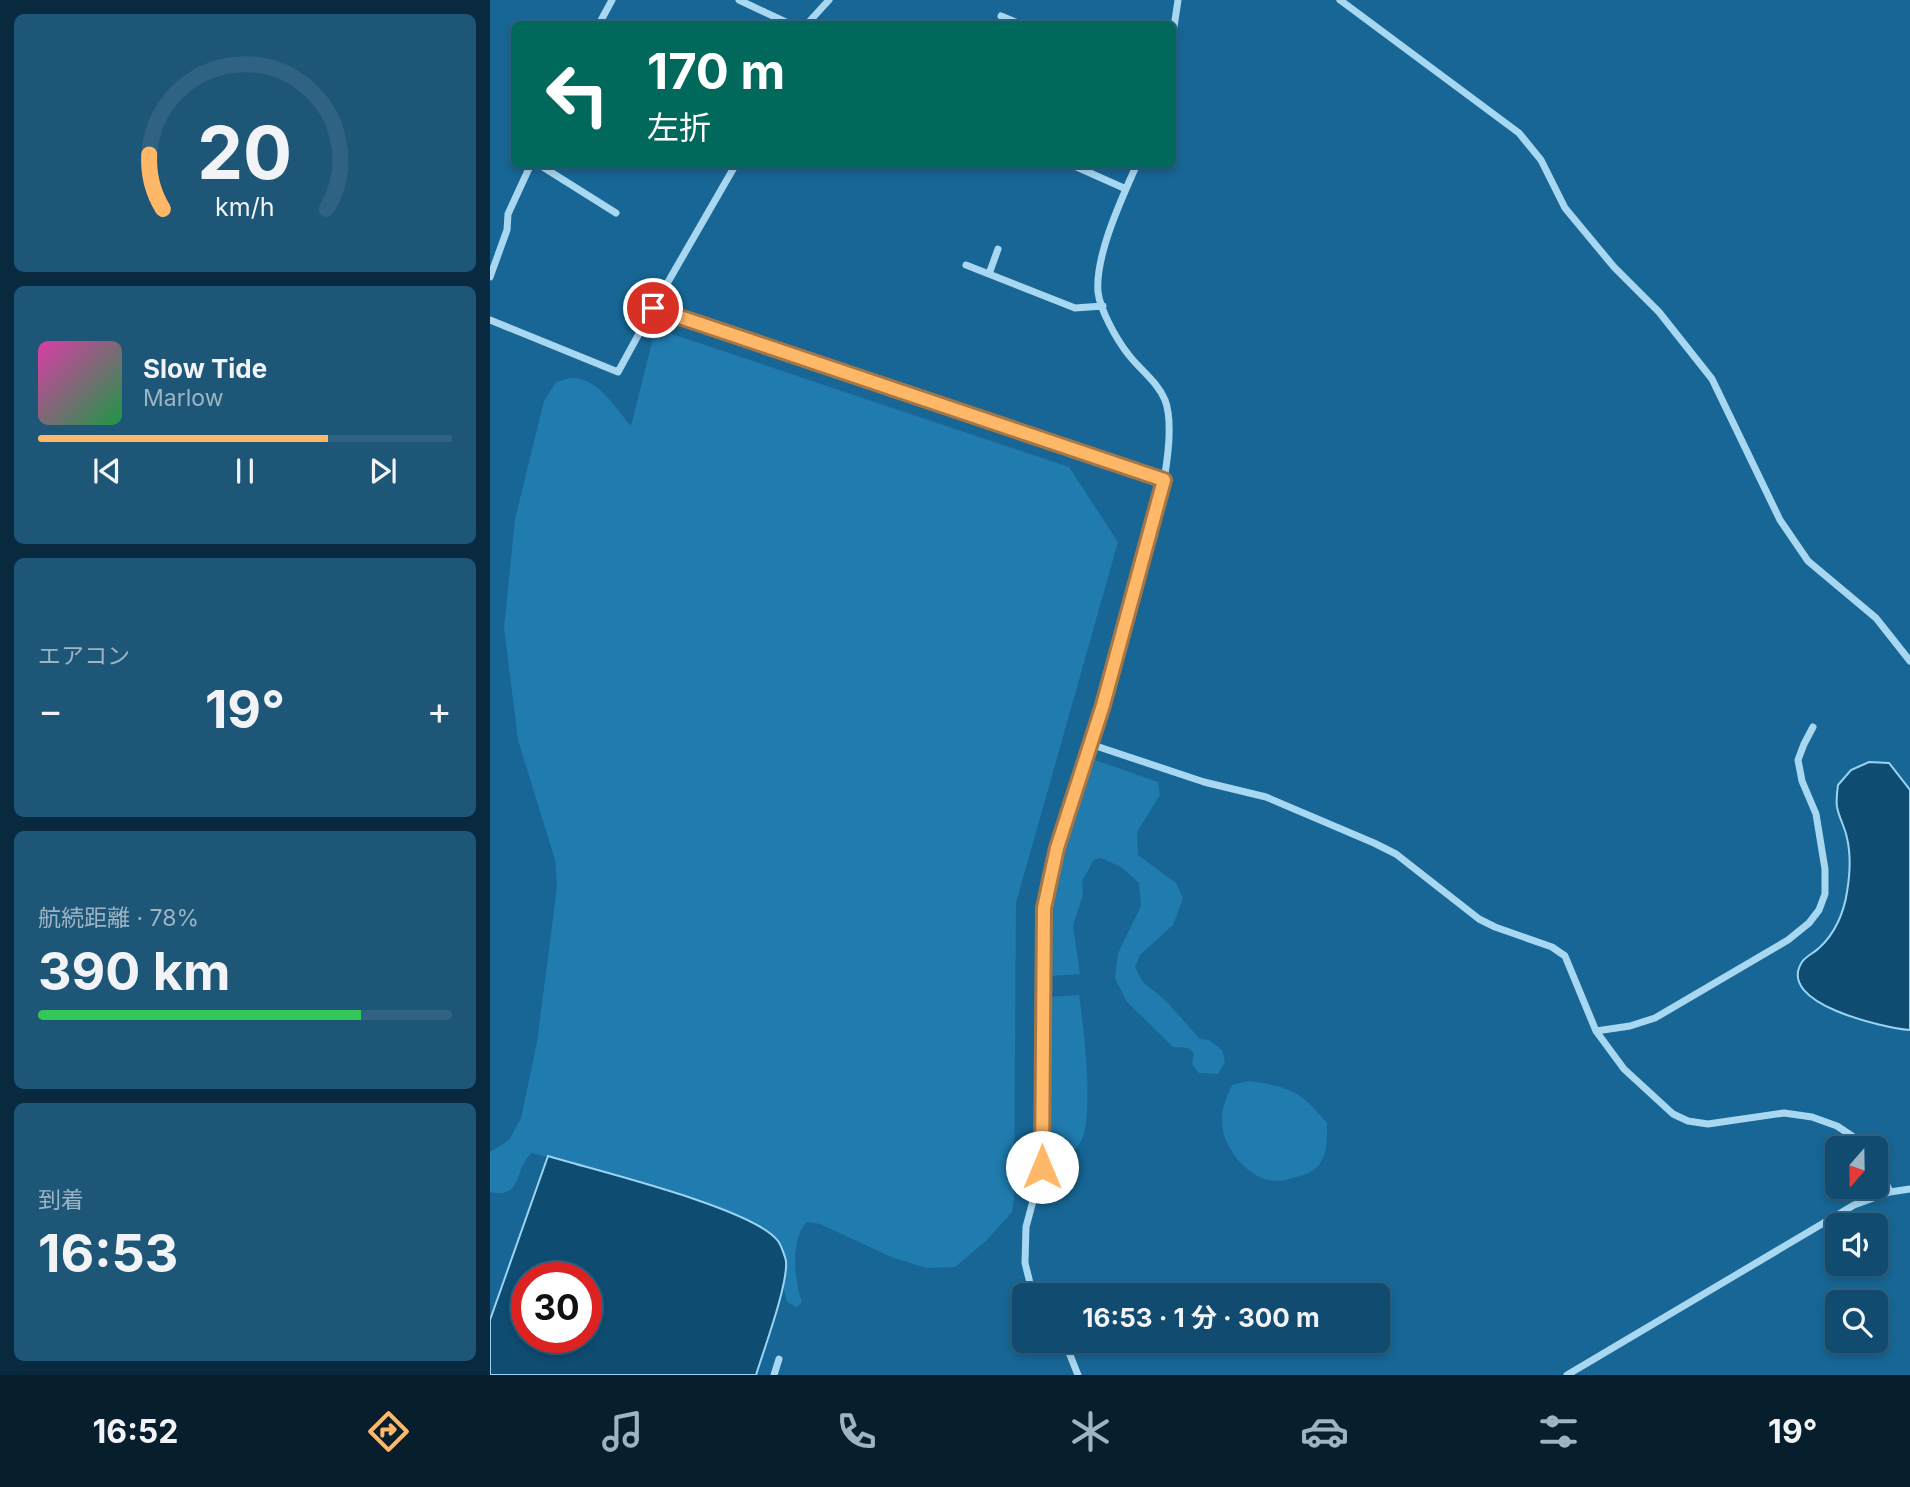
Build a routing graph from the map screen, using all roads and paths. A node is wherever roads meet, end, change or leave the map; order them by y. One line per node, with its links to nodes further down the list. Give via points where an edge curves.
1 (612, 0): 7 (street)
2 (739, 0): 8 (street)
3 (829, 0): 9 (street)
4 (1178, 0): 11 (street)
5 (1340, 0): 27 (street, via 1519,133 1541,160 1566,208 1712,379 1780,520 1808,561 1876,618)
6 (1001, 16): 10 (street)
7 (601, 21)
8 (784, 21)
9 (810, 21)
10 (1013, 21)
11 (1175, 21)
12 (529, 168): 22 (street, via 508,214)
13 (544, 168): 18 (street)
14 (734, 168): 24 (street)
15 (1079, 168): 17 (street)
16 (1135, 168): 17 (street)
17 (1126, 189): 23 (street, via 1103,254 1098,292)
18 (616, 213)
19 (998, 248): 21 (street)
20 (966, 265): 21 (street)
21 (989, 274): 23 (street, via 1075,308)
22 (490, 277)
23 (1103, 306): 26 (street, via 1128,354 1166,401 1170,445)
24 (653, 308): 25 (street, via 618,372); 26 (street)
25 (490, 320)
26 (1164, 480): 29 (street)
27 (1910, 661)
28 (1813, 727): 30 (street, via 1798,760 1816,814 1825,869 1825,894 1819,910 1788,940 1656,1018)
29 (1090, 744): 30 (street, via 1204,782 1266,797 1396,853 1479,919 1565,956); 35 (street, via 1057,848 1044,908 1042,1167 1026,1227 1025,1263)
30 (1596, 1031): 31 (street, via 1624,1069 1673,1114 1688,1121 1709,1124 1784,1113 1812,1117)
31 (1850, 1136)
32 (1888, 1188): 34 (street)
33 (1910, 1189): 34 (street)
34 (1890, 1192): 40 (street, via 1854,1205)
35 (1030, 1283)
36 (1069, 1353): 39 (street)
37 (779, 1359): 38 (street)
38 (774, 1375)
39 (1078, 1375)
40 (1567, 1375)

